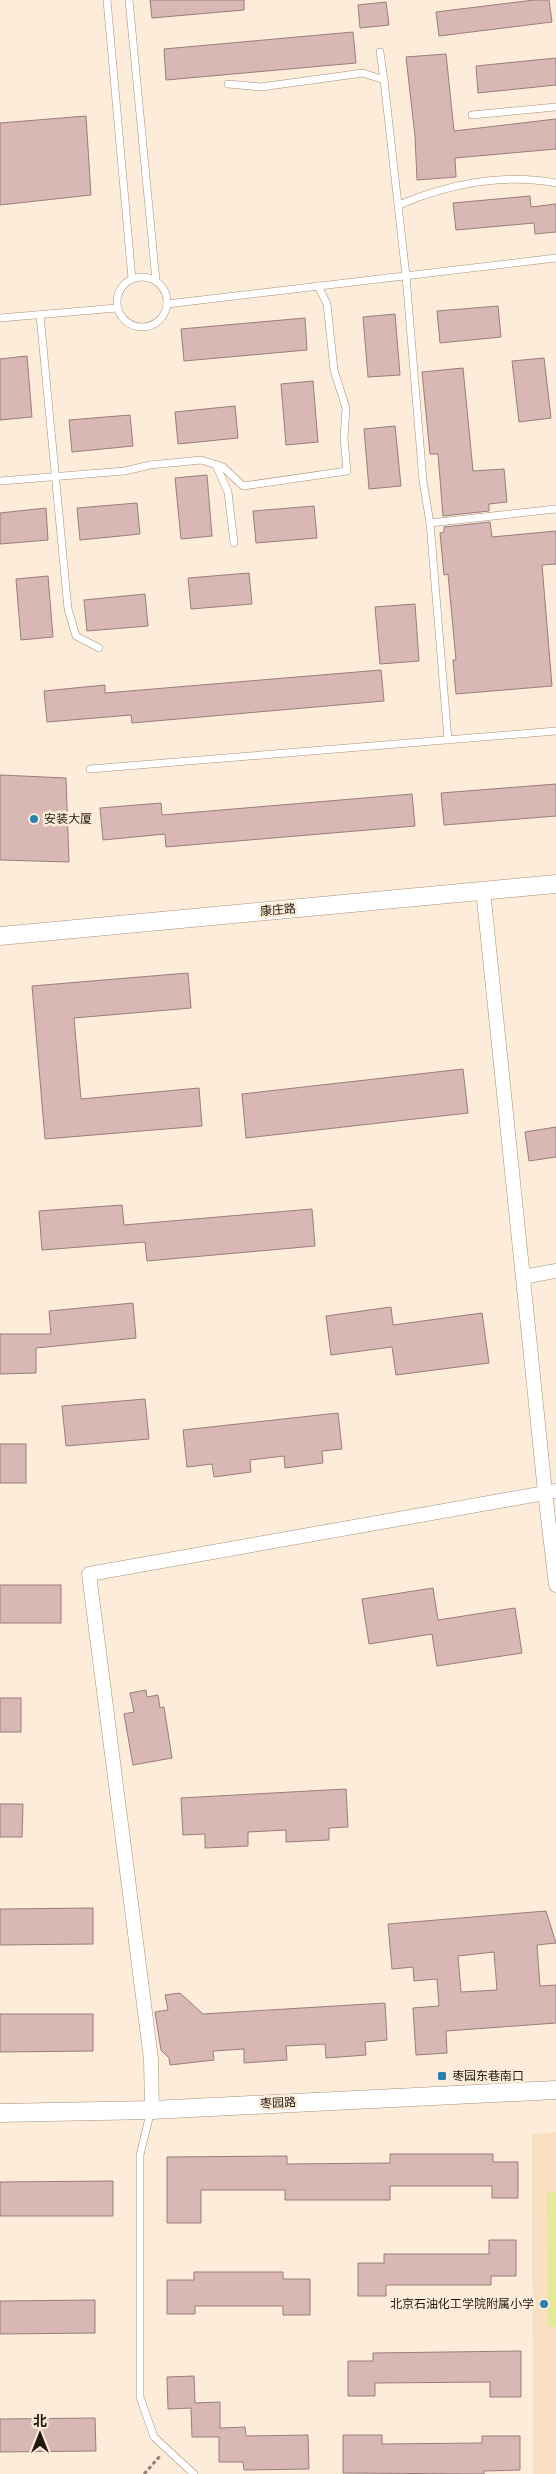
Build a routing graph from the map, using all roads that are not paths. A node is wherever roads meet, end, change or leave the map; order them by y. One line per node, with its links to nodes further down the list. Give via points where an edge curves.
1 (107, 0): 12 (lane)
2 (129, 0): 13 (lane)
3 (380, 52): 4 (lane)
4 (384, 80): 5 (lane, via 363,73 261,87); 9 (lane)
5 (228, 84)
6 (556, 108): 7 (lane)
7 (472, 116)
8 (556, 183): 9 (lane, via 488,181 430,192)
9 (399, 205): 11 (lane)
10 (556, 258): 11 (lane)
11 (406, 276): 14 (lane); 23 (lane, via 422,481)
12 (132, 279): 13 (lane); 16 (lane, via 120,289)
13 (156, 281): 15 (lane, via 162,287)
14 (318, 286): 15 (lane); 19 (lane, via 327,304 334,370 346,408 347,471 243,486 223,467)
15 (167, 304): 16 (lane, via 161,320 145,328 129,324 122,319)
16 (117, 308): 17 (lane)
17 (40, 314): 18 (lane); 20 (lane)
18 (0, 318)
19 (216, 465): 20 (lane, via 201,460); 24 (lane, via 228,492)
20 (55, 477): 21 (lane); 25 (lane, via 68,609 76,636)
21 (0, 482)
22 (556, 509): 23 (lane)
23 (430, 523): 27 (lane)
24 (234, 543)
25 (99, 648)
26 (556, 731): 27 (lane)
27 (448, 740): 28 (lane)
28 (90, 769)
29 (556, 884): 30 (street, 康庄路)
30 (483, 890): 31 (street, 康庄路); 33 (street)
31 (0, 936)
32 (556, 1271): 33 (street)
33 (523, 1277): 34 (street)
34 (550, 1492): 35 (street); 37 (street, via 89,1574 151,2059)
35 (556, 1585)
36 (556, 2090): 37 (street, 枣园路)
37 (152, 2110): 38 (street, 枣园路); 39 (lane, via 140,2156 140,2397 154,2437)
38 (0, 2113)
39 (194, 2474)

